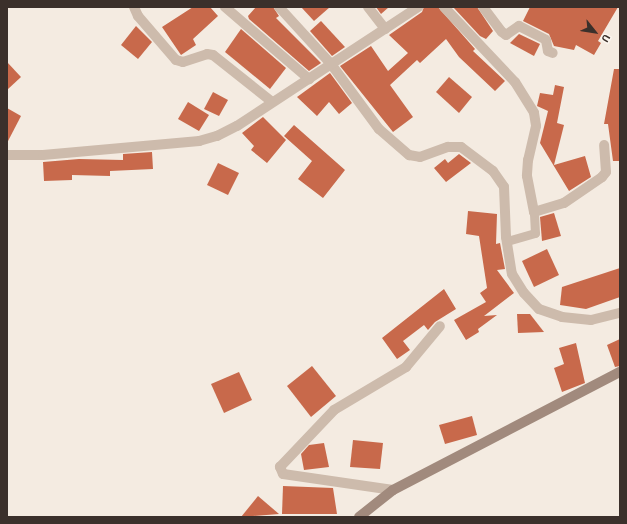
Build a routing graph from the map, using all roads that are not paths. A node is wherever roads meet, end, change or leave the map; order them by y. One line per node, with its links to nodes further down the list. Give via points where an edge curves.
1 (134, 7): 12 (street, via 138,16 176,60 183,62 213,55)
2 (225, 7): 11 (street, via 268,47)
3 (279, 7): 10 (street)
4 (368, 7): 8 (street)
5 (418, 7): 8 (street)
6 (444, 7): 15 (street, via 516,82 534,112 536,126 527,171)
7 (483, 7): 9 (street, via 506,35 519,26 546,40 548,51)
8 (384, 29): 10 (street)
9 (553, 53)
10 (331, 64): 11 (street); 16 (street, via 379,129 409,155 420,157 448,147 461,146 493,171 504,187)
11 (309, 79): 12 (street)
12 (272, 102): 14 (street, via 237,126 200,141 43,155)
13 (604, 145): 15 (street, via 606,172 602,177 564,203)
14 (7, 155)
15 (534, 212): 16 (lane, via 535,233)
16 (507, 241): 17 (street, via 512,274 524,293 539,309 562,317 591,320)
17 (620, 313)
18 (440, 326): 20 (street, via 406,367 334,410 280,467 283,474)
19 (620, 372): 20 (street)
20 (393, 490): 21 (street)
21 (359, 517)

